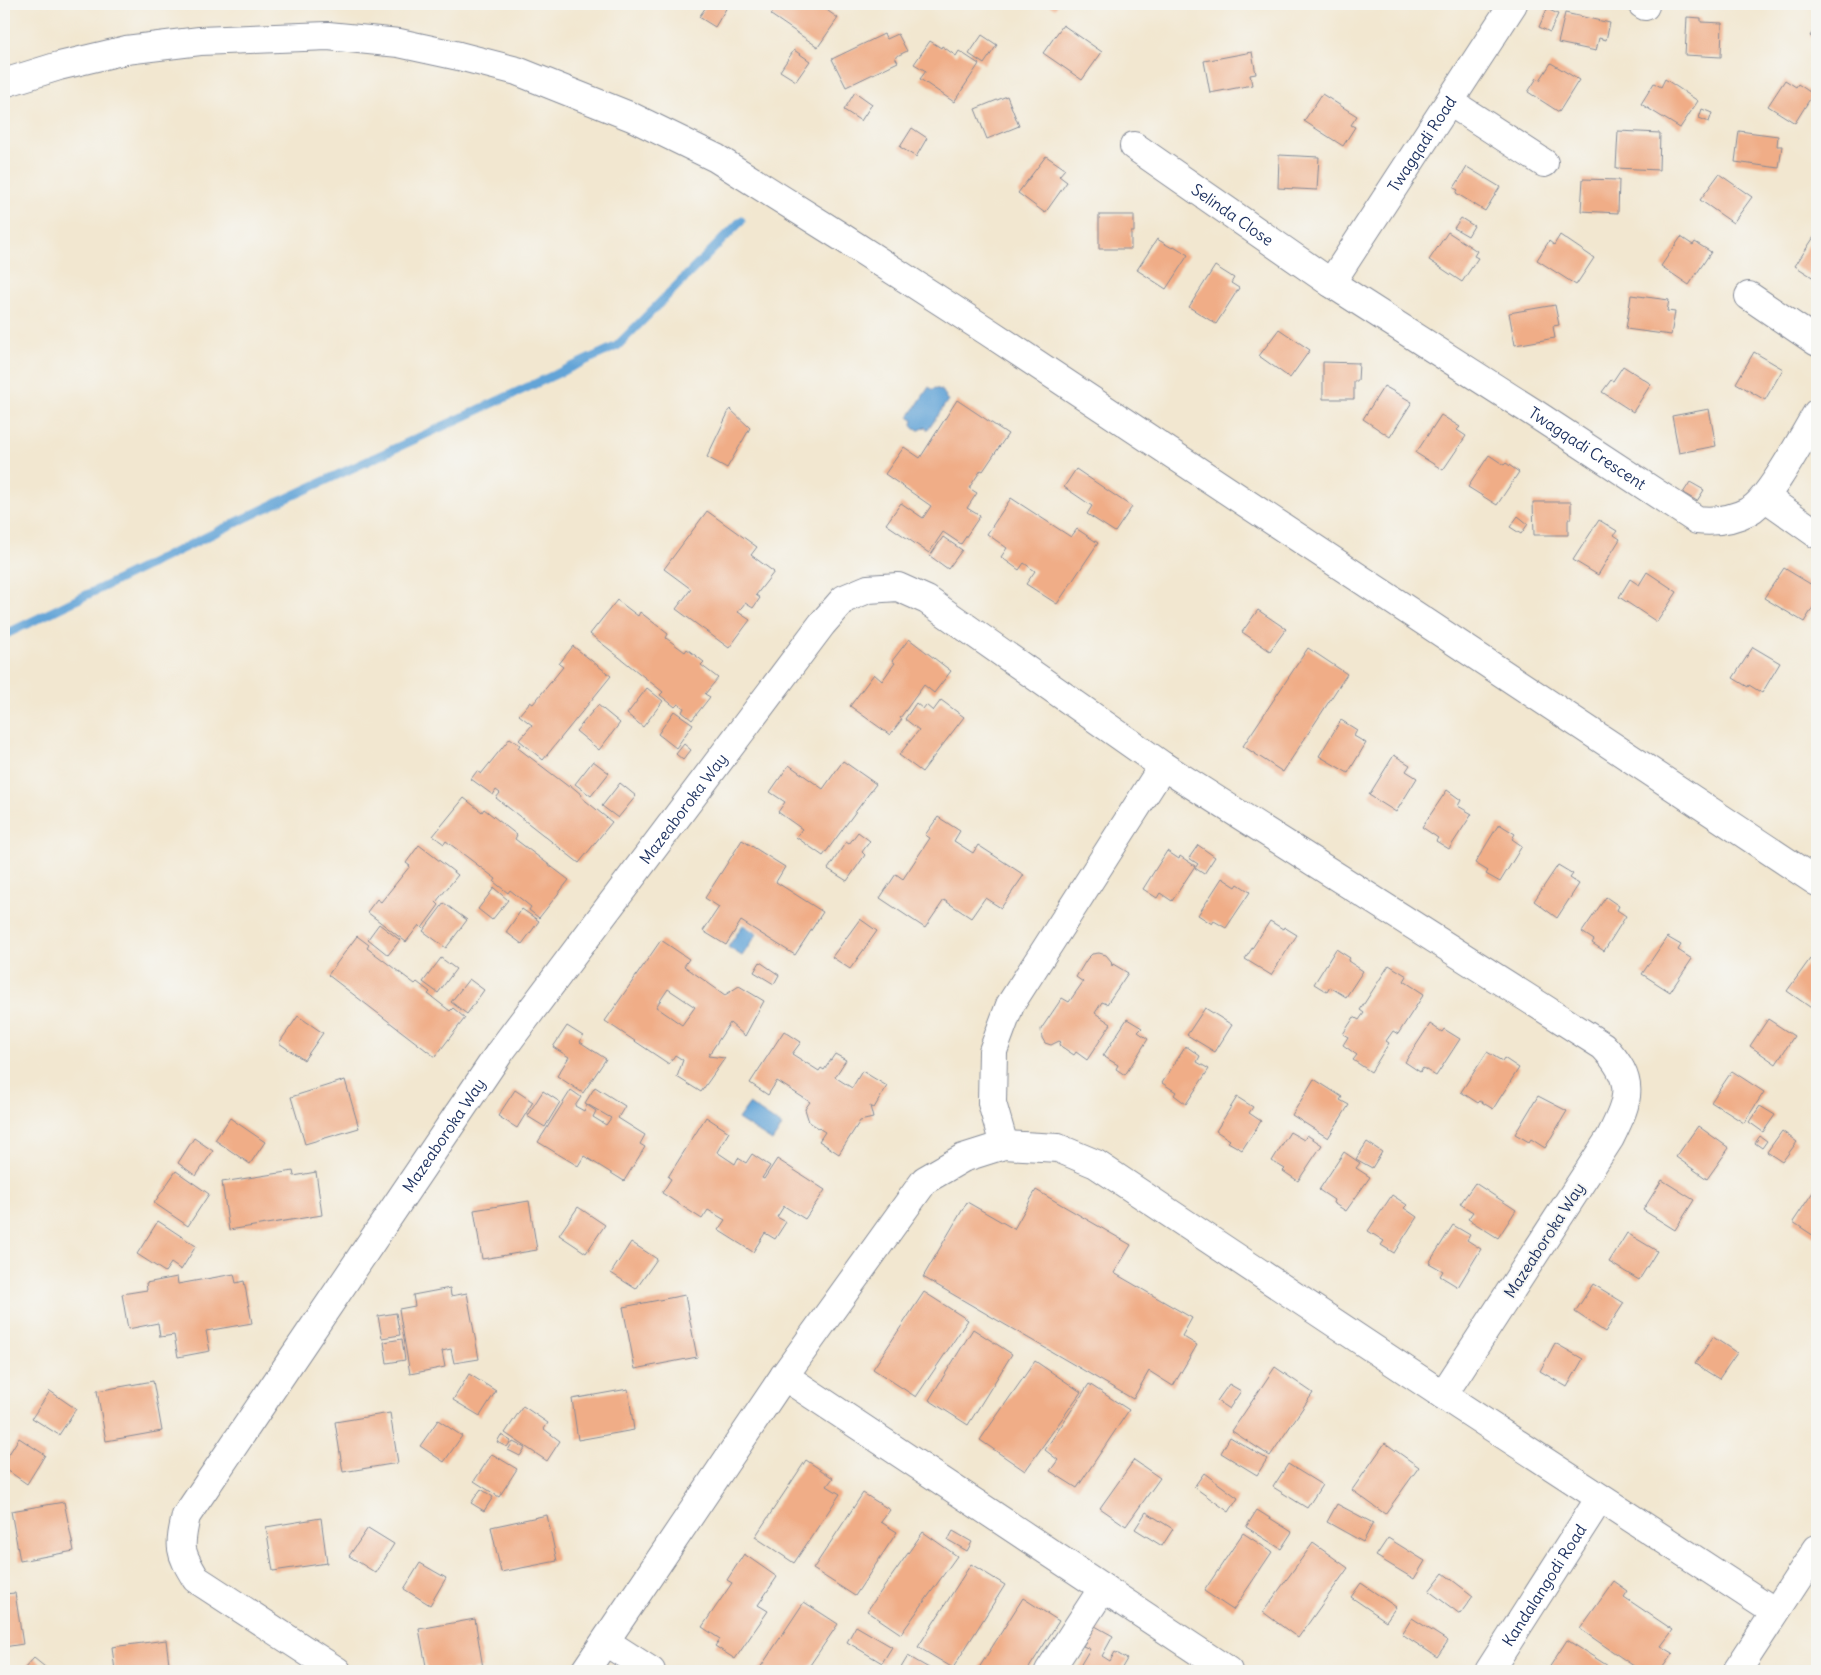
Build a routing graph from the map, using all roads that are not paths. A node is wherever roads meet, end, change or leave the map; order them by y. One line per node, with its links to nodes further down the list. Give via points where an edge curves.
1 (1513, 4): 3 (street, Twagqadi Road)
2 (4, 83): 13 (street, via 126,50 200,40 328,36 399,43 517,71 632,118 716,158 840,236)
3 (1450, 102): 5 (street); 6 (street, Twagqadi Road)
4 (1134, 146): 6 (street, Selinda Close)
5 (1544, 163)
6 (1331, 283): 10 (street, Twagqadi Crescent, via 1696,520 1716,522 1731,518 1750,510)
7 (1749, 296): 8 (street)
8 (1817, 342)
9 (1817, 413): 10 (street, Twagqadi Crescent)
10 (1765, 497): 11 (street)
11 (1817, 534)
12 (1163, 766): 14 (street, via 1010,1005 993,1051 992,1103); 16 (street, Mazeaboroka Way, via 1603,1046 1618,1062 1626,1079 1626,1099 1610,1138); 22 (street, Mazeaboroka Way, via 927,600 898,587 868,589 844,599 500,1052 186,1516 180,1542 182,1557 196,1579)
13 (1817, 882)
14 (1004, 1145): 15 (street, via 963,1158 925,1180); 16 (street, via 1058,1148 1096,1164)
15 (784, 1376): 19 (street); 21 (street)
16 (1443, 1395): 17 (street)
17 (1600, 1498): 20 (street); 27 (street, Kandalangodi Road)
18 (1817, 1549): 20 (street)
19 (1103, 1588): 25 (street); 26 (street)
20 (1775, 1612): 28 (street)
21 (606, 1642): 23 (street); 24 (street)
22 (337, 1671)
23 (586, 1671)
24 (651, 1671)
25 (1049, 1671)
26 (1228, 1671)
27 (1489, 1671)
28 (1736, 1671)

